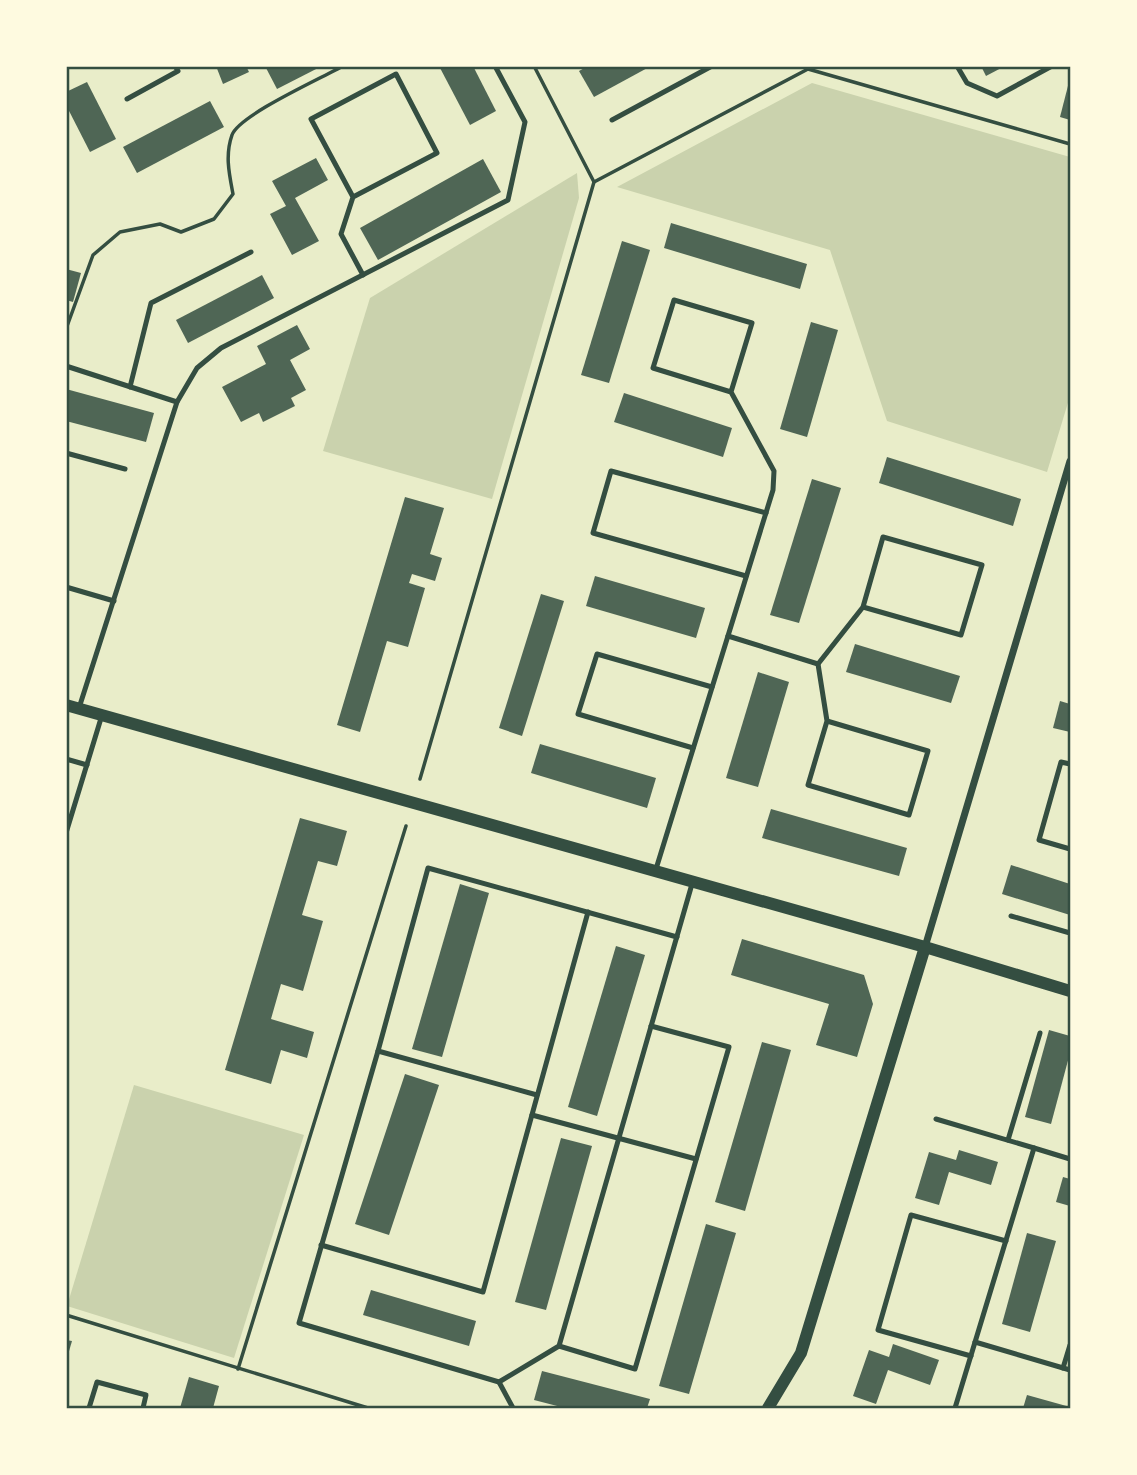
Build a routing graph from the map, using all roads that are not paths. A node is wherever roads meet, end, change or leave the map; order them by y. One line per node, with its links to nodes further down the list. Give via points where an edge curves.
1 (175, 66): 6 (lane, via 178,71)
2 (495, 66): 10 (lane, via 525,122 508,200)
3 (712, 66): 7 (lane)
4 (957, 66): 5 (lane, via 967,83 997,96)
5 (1052, 66)
6 (127, 99)
7 (612, 120)
8 (352, 197): 8 (lane, via 437,153 396,74 312,119); 10 (lane, via 341,234)
9 (251, 252): 12 (lane, via 151,303)
10 (363, 275): 14 (lane, via 221,348 197,368)
11 (66, 366): 12 (lane)
12 (130, 387): 14 (lane)
13 (731, 392): 13 (lane, via 752,323 674,299 653,368); 18 (lane, via 774,471)
14 (177, 402): 21 (lane)
15 (66, 453): 17 (lane)
16 (1070, 461): 41 (street)
17 (125, 469)
18 (766, 513): 19 (lane); 19 (lane, via 611,471 593,533)
19 (746, 576): 23 (lane)
20 (66, 587): 21 (lane)
21 (114, 601): 26 (lane)
22 (863, 607): 22 (lane, via 961,635 982,565 883,537); 24 (lane)
23 (728, 636): 24 (lane); 25 (lane)
24 (818, 664): 28 (lane)
25 (712, 687): 29 (lane); 29 (lane, via 597,654 578,714)
26 (73, 707): 27 (street)
27 (102, 715): 32 (lane); 35 (street)
28 (827, 721): 28 (lane, via 928,751 909,814 808,785)
29 (693, 748): 35 (lane)
30 (66, 759): 32 (lane)
31 (1070, 764): 34 (lane, via 1061,762 1039,840)
32 (87, 765): 33 (lane)
33 (66, 833)
34 (1070, 849)
35 (655, 871): 36 (street)
36 (693, 881): 40 (lane); 41 (street)
37 (588, 912): 40 (lane); 45 (lane, via 428,868); 46 (lane)
38 (1011, 916): 39 (lane)
39 (1070, 933)
40 (677, 937): 43 (lane)
41 (925, 947): 42 (street); 66 (street, via 801,1353)
42 (1070, 991)
43 (651, 1026): 49 (lane); 52 (lane, via 729,1047)
44 (1040, 1034): 50 (lane)
45 (378, 1051): 46 (lane); 55 (lane)
46 (537, 1095): 47 (lane)
47 (532, 1115): 49 (lane); 55 (lane, via 483,1292)
48 (936, 1119): 50 (lane)
49 (619, 1138): 52 (lane); 58 (lane)
50 (1008, 1140): 51 (lane)
51 (1034, 1148): 53 (lane); 54 (lane)
52 (696, 1159): 58 (lane, via 635,1369)
53 (1070, 1159)
54 (1006, 1241): 56 (lane); 59 (lane, via 911,1216 878,1330)
55 (321, 1245): 62 (lane, via 299,1323)
56 (975, 1342): 59 (lane); 60 (lane)
57 (1070, 1345): 60 (lane)
58 (559, 1346): 62 (lane)
59 (971, 1356): 67 (lane)
60 (1063, 1368): 61 (lane)
61 (1070, 1370)
62 (499, 1382): 65 (lane)
63 (89, 1409): 64 (lane, via 97,1382 146,1395)
64 (143, 1409)
65 (513, 1409)
66 (768, 1409)
67 (955, 1409)

